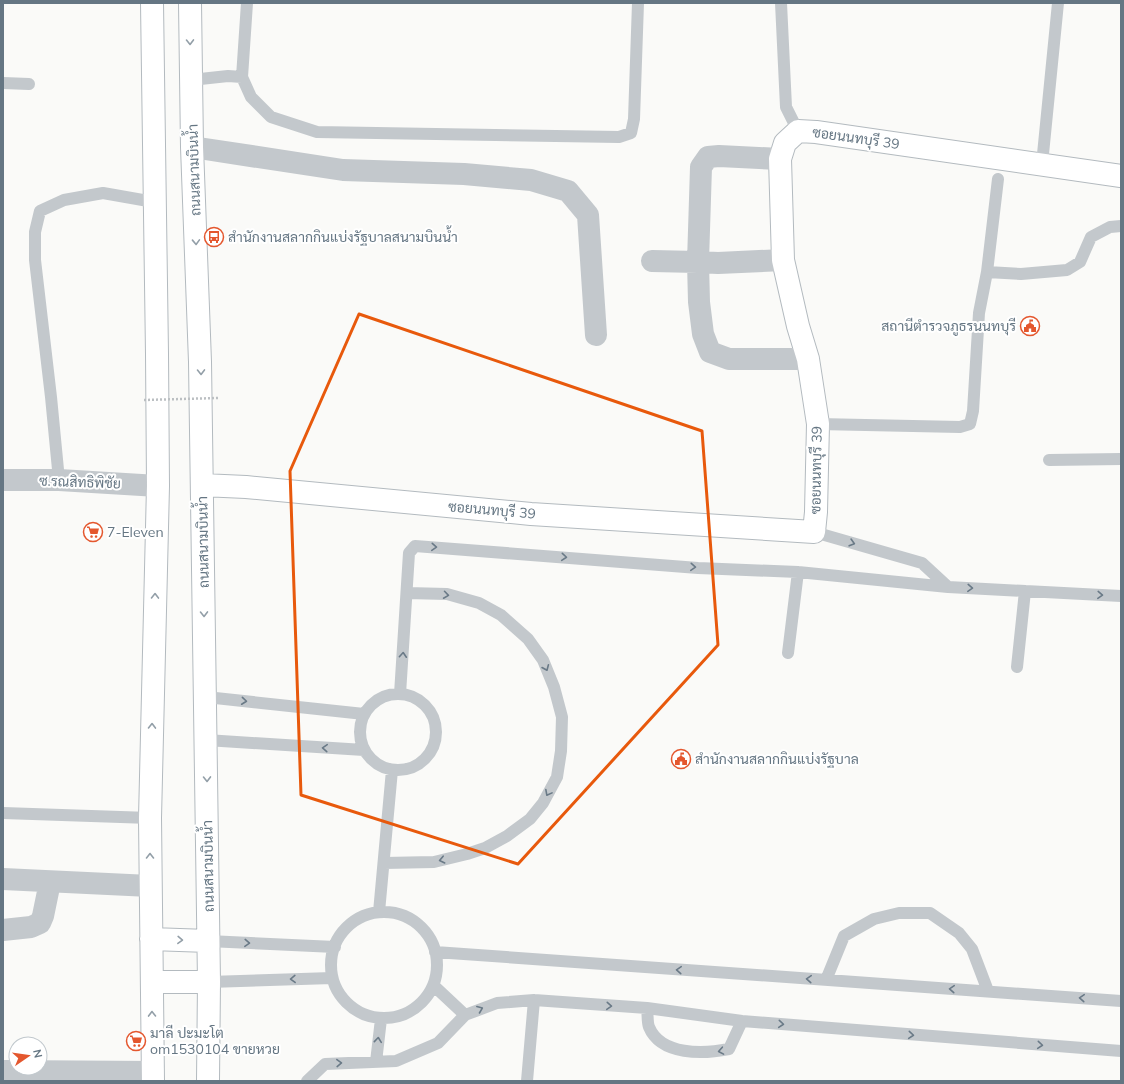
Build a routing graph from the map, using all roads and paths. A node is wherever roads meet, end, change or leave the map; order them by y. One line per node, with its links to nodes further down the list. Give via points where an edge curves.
1 (152, 3): 17 (main road)
2 (190, 3): 8 (main road, ถนนสนามบินน้ำ, one-way to 8)
3 (248, 3): 7 (lane)
4 (638, 3): 7 (lane, via 634,119 630,133 619,137 317,132 271,116 251,97)
5 (782, 3): 11 (lane, via 786,107)
6 (1058, 3): 14 (lane)
7 (242, 77): 8 (lane)
8 (191, 80): 12 (main road, ถนนสนามบินน้ำ)
9 (3, 83): 10 (lane)
10 (29, 84)
11 (798, 131): 13 (main road, ซอยนนทบุรี 39, via 785,143); 14 (main road, ซอยนนทบุรี 39)
12 (192, 147): 23 (street, via 344,170 464,174 531,180 568,191 588,215); 32 (main road, ถนนสนามบินน้ำ, one-way to 32)
13 (780, 159): 19 (main road, ซอยนนทบุรี 39); 21 (street, via 719,156 708,158 701,167)
14 (1042, 164): 15 (main road, ซอยนนทบุรี 39)
15 (1121, 176)
16 (998, 179): 22 (lane)
17 (154, 202): 31 (lane, via 103,193 64,200 40,211 35,232 35,260 52,397); 33 (main road)
18 (1121, 226): 22 (lane, via 1110,227 1091,237 1080,262 1067,270 1022,274)
19 (783, 260): 21 (street); 24 (main road, ซอยนนทบุรี 39)
20 (652, 261): 21 (street)
21 (698, 262): 24 (street, via 703,334 710,352 729,360)
22 (986, 272): 27 (lane, via 979,313 970,424 960,427)
23 (596, 335)
24 (808, 359): 27 (main road, ซอยนนทบุรี 39)
25 (218, 398): 26 (path, bridge)
26 (144, 400)
27 (818, 424): 34 (main road, ซอยนนทบุรี 39)
28 (1049, 460): 29 (lane)
29 (1121, 460)
30 (3, 480): 31 (street, ซ.รณสิทธิพิชัย)
31 (59, 480): 33 (street, ซ.รณสิทธิพิชัย)
32 (202, 485): 34 (main road, ซอยนนทบุรี 39, via 531,514); 43 (main road, ถนนสนามบินน้ำ, one-way to 43)
33 (158, 486): 49 (main road, one-way to 33)
34 (814, 532): 36 (lane, one-way to 36, via 922,563)
35 (798, 572): 36 (lane); 38 (lane, one-way to 35, via 409,553 415,546 698,568); 40 (lane)
36 (948, 587): 37 (lane, one-way to 37)
37 (1025, 591): 39 (lane, one-way to 39); 41 (lane)
38 (407, 593): 42 (lane, one-way to 38); 50 (lane, one-way to 50, via 447,594 478,603 501,615 528,639 543,660 554,687 562,717 561,751 557,777 543,802 530,819 507,836 485,848 434,862)
39 (1121, 596)
40 (788, 653)
41 (1017, 667)
42 (400, 694): 44 (lane, via 378,700); 47 (lane, via 422,703 435,724 436,736 433,748 426,759 404,770)
43 (206, 697): 44 (lane, one-way to 44); 45 (main road, ถนนสนามบินน้ำ)
44 (364, 714): 46 (lane, via 360,739)
45 (206, 740): 46 (lane, one-way to 45); 57 (main road, ถนนสนามบินน้ำ, one-way to 57)
46 (364, 750): 47 (lane, via 371,760 381,767)
47 (392, 770): 50 (lane)
48 (3, 813): 49 (lane)
49 (150, 818): 53 (main road, one-way to 49)
50 (384, 864): 54 (lane)
51 (3, 879): 52 (street)
52 (50, 882): 53 (street); 55 (street, via 40,923 31,927)
53 (150, 886): 56 (main road)
54 (379, 912): 58 (lane, via 362,916 346,927); 59 (lane, via 398,914 414,922 427,935)
55 (3, 930)
56 (151, 939): 57 (main road, one-way to 57); 62 (main road)
57 (208, 941): 58 (lane, one-way to 58); 63 (main road, ถนนสนามบินน้ำ)
58 (335, 947): 60 (lane)
59 (435, 952): 61 (lane, one-way to 59); 64 (lane, via 436,969)
60 (332, 978): 63 (lane, one-way to 63); 70 (lane, via 339,995 351,1007 365,1015)
61 (826, 980): 65 (lane, one-way to 61); 65 (lane, via 844,936 874,919 899,913 930,913 959,933 972,949)
62 (152, 982): 63 (main road); 75 (main road, one-way to 62)
63 (209, 982): 76 (main road, ถนนสนามบินน้ำ)
64 (432, 985): 69 (lane); 70 (lane, via 424,999 412,1010 397,1017)
65 (988, 991): 67 (lane, one-way to 65)
66 (534, 1000): 68 (lane, one-way to 68); 69 (lane, one-way to 66, via 497,1003); 78 (lane)
67 (1121, 1001)
68 (647, 1008): 71 (lane); 71 (lane, one-way to 68, via 729,1049 710,1053 674,1049 657,1039 648,1026)
69 (465, 1015): 73 (lane, via 438,1043 396,1061)
70 (381, 1019): 73 (lane, one-way to 70)
71 (742, 1021): 72 (lane, one-way to 72)
72 (1121, 1051)
73 (376, 1062): 77 (lane, one-way to 73, via 325,1064)
74 (3, 1071): 75 (street)
75 (153, 1077)
76 (208, 1081)
77 (307, 1081)
78 (527, 1081)

